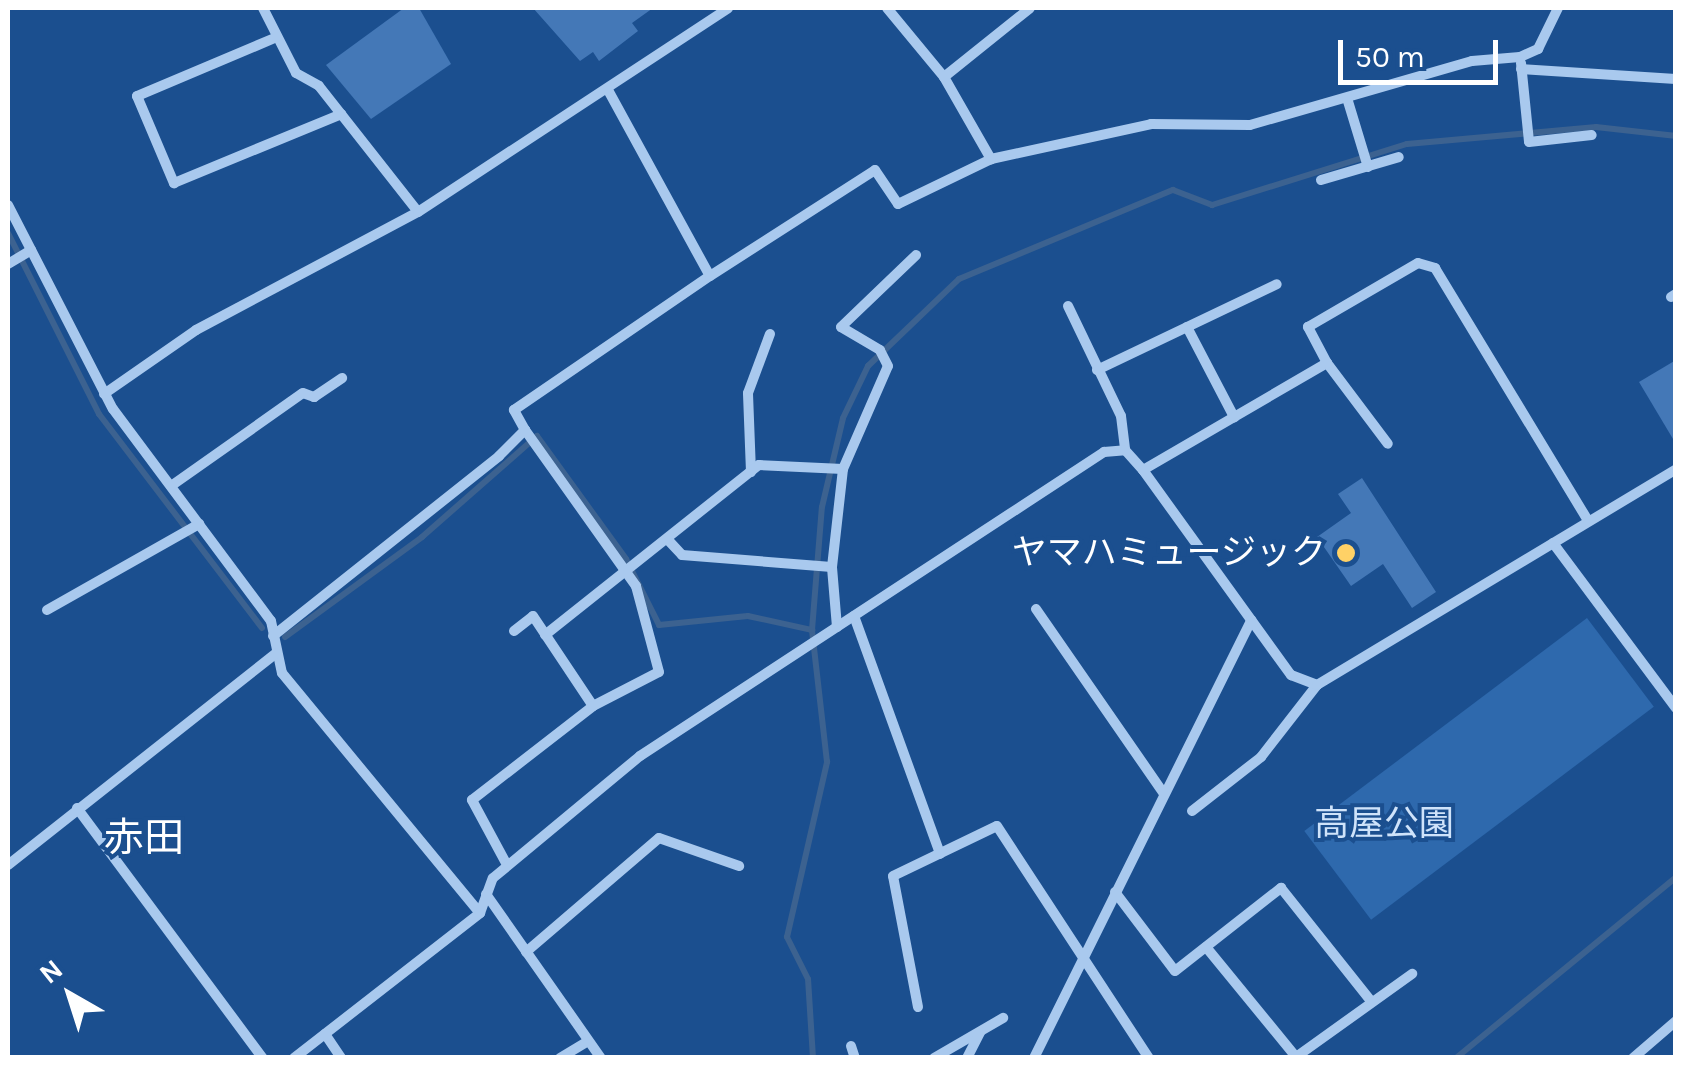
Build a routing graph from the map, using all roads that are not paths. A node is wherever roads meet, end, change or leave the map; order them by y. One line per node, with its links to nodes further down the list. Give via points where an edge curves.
1 (263, 8): 6 (street)
2 (728, 8): 10 (street)
3 (887, 8): 8 (street)
4 (1030, 8): 8 (street)
5 (1558, 8): 7 (street, via 1538,49)
6 (277, 38): 12 (street, via 296,73); 12 (street, via 137,96 174,183)
7 (1520, 63): 9 (street); 11 (street); 13 (street, via 1528,134)
8 (944, 78): 15 (street)
9 (1676, 79)
10 (608, 90): 19 (street); 22 (street)
11 (1346, 98): 15 (street, via 1250,125 1151,124); 16 (street)
12 (341, 114): 19 (street)
13 (1592, 134)
14 (1399, 157): 16 (street)
15 (991, 159): 22 (street, via 898,204 875,170)
16 (1365, 160): 17 (street)
17 (1321, 180)
18 (8, 205): 21 (street)
19 (418, 212): 30 (street, via 196,330)
20 (916, 255): 35 (street, via 841,327 883,354)
21 (19, 257): 30 (street)
22 (710, 276): 32 (street, via 514,410)
23 (1277, 284): 25 (street)
24 (1068, 306): 28 (street)
25 (1188, 326): 28 (street); 31 (street)
26 (770, 334): 38 (street, via 748,393)
27 (1327, 363): 31 (street); 33 (street); 40 (street, via 1308,327 1418,263 1435,268)
28 (1097, 370): 34 (street, via 1121,416)
29 (342, 378): 39 (street, via 314,396 304,393)
30 (104, 394): 39 (street)
31 (1234, 417): 37 (street)
32 (529, 437): 45 (street); 53 (street)
33 (1388, 444)
34 (1125, 450): 37 (street); 48 (street, via 1104,452)
35 (835, 469): 38 (street); 44 (street)
36 (1676, 469): 40 (street)
37 (1143, 470): 49 (street)
38 (751, 472): 42 (street)
39 (171, 486): 41 (street)
40 (1588, 521): 43 (street)
41 (192, 528): 47 (street); 53 (street)
42 (670, 541): 44 (street, via 682,555); 45 (street)
43 (1553, 543): 55 (street); 57 (street)
44 (823, 566): 50 (street)
45 (631, 572): 52 (street); 56 (street, via 653,630 659,672)
46 (1036, 609): 58 (street)
47 (48, 610)
48 (854, 616): 50 (street); 61 (street)
49 (1251, 620): 55 (street, via 1291,676); 58 (street)
50 (837, 627): 63 (street, via 640,756)
51 (514, 631): 52 (street, via 533,616)
52 (546, 634): 56 (street)
53 (273, 636): 54 (street)
54 (276, 654): 59 (street); 67 (street, via 282,673)
55 (1317, 685): 60 (street, via 1261,757)
56 (593, 706): 63 (street, via 472,800)
57 (1676, 708)
58 (1164, 794): 65 (street)
59 (78, 808): 62 (street); 79 (street)
60 (1192, 811)
61 (940, 854): 70 (street, via 997,826); 73 (street, via 893,876)
62 (8, 865)
63 (507, 866): 66 (street)
64 (739, 866): 69 (street, via 659,838)
65 (1115, 892): 68 (street, via 1174,971); 70 (street)
66 (486, 894): 67 (street); 69 (street)
67 (480, 913): 77 (street)
68 (1206, 947): 72 (street, via 1296,1057); 72 (street, via 1281,888)
69 (526, 952): 78 (street)
70 (1085, 953): 86 (street); 87 (street)
71 (1412, 974): 72 (street)
72 (1370, 1000)
73 (918, 1006)
74 (1003, 1018): 76 (street)
75 (1676, 1021): 88 (street)
76 (980, 1032): 84 (street); 85 (street)
77 (325, 1034): 80 (street); 81 (street)
78 (587, 1042): 82 (street); 83 (street)
79 (263, 1058)
80 (294, 1058)
81 (340, 1058)
82 (560, 1058)
83 (600, 1058)
84 (934, 1058)
85 (968, 1058)
86 (1034, 1058)
87 (1149, 1058)
88 (1633, 1058)

